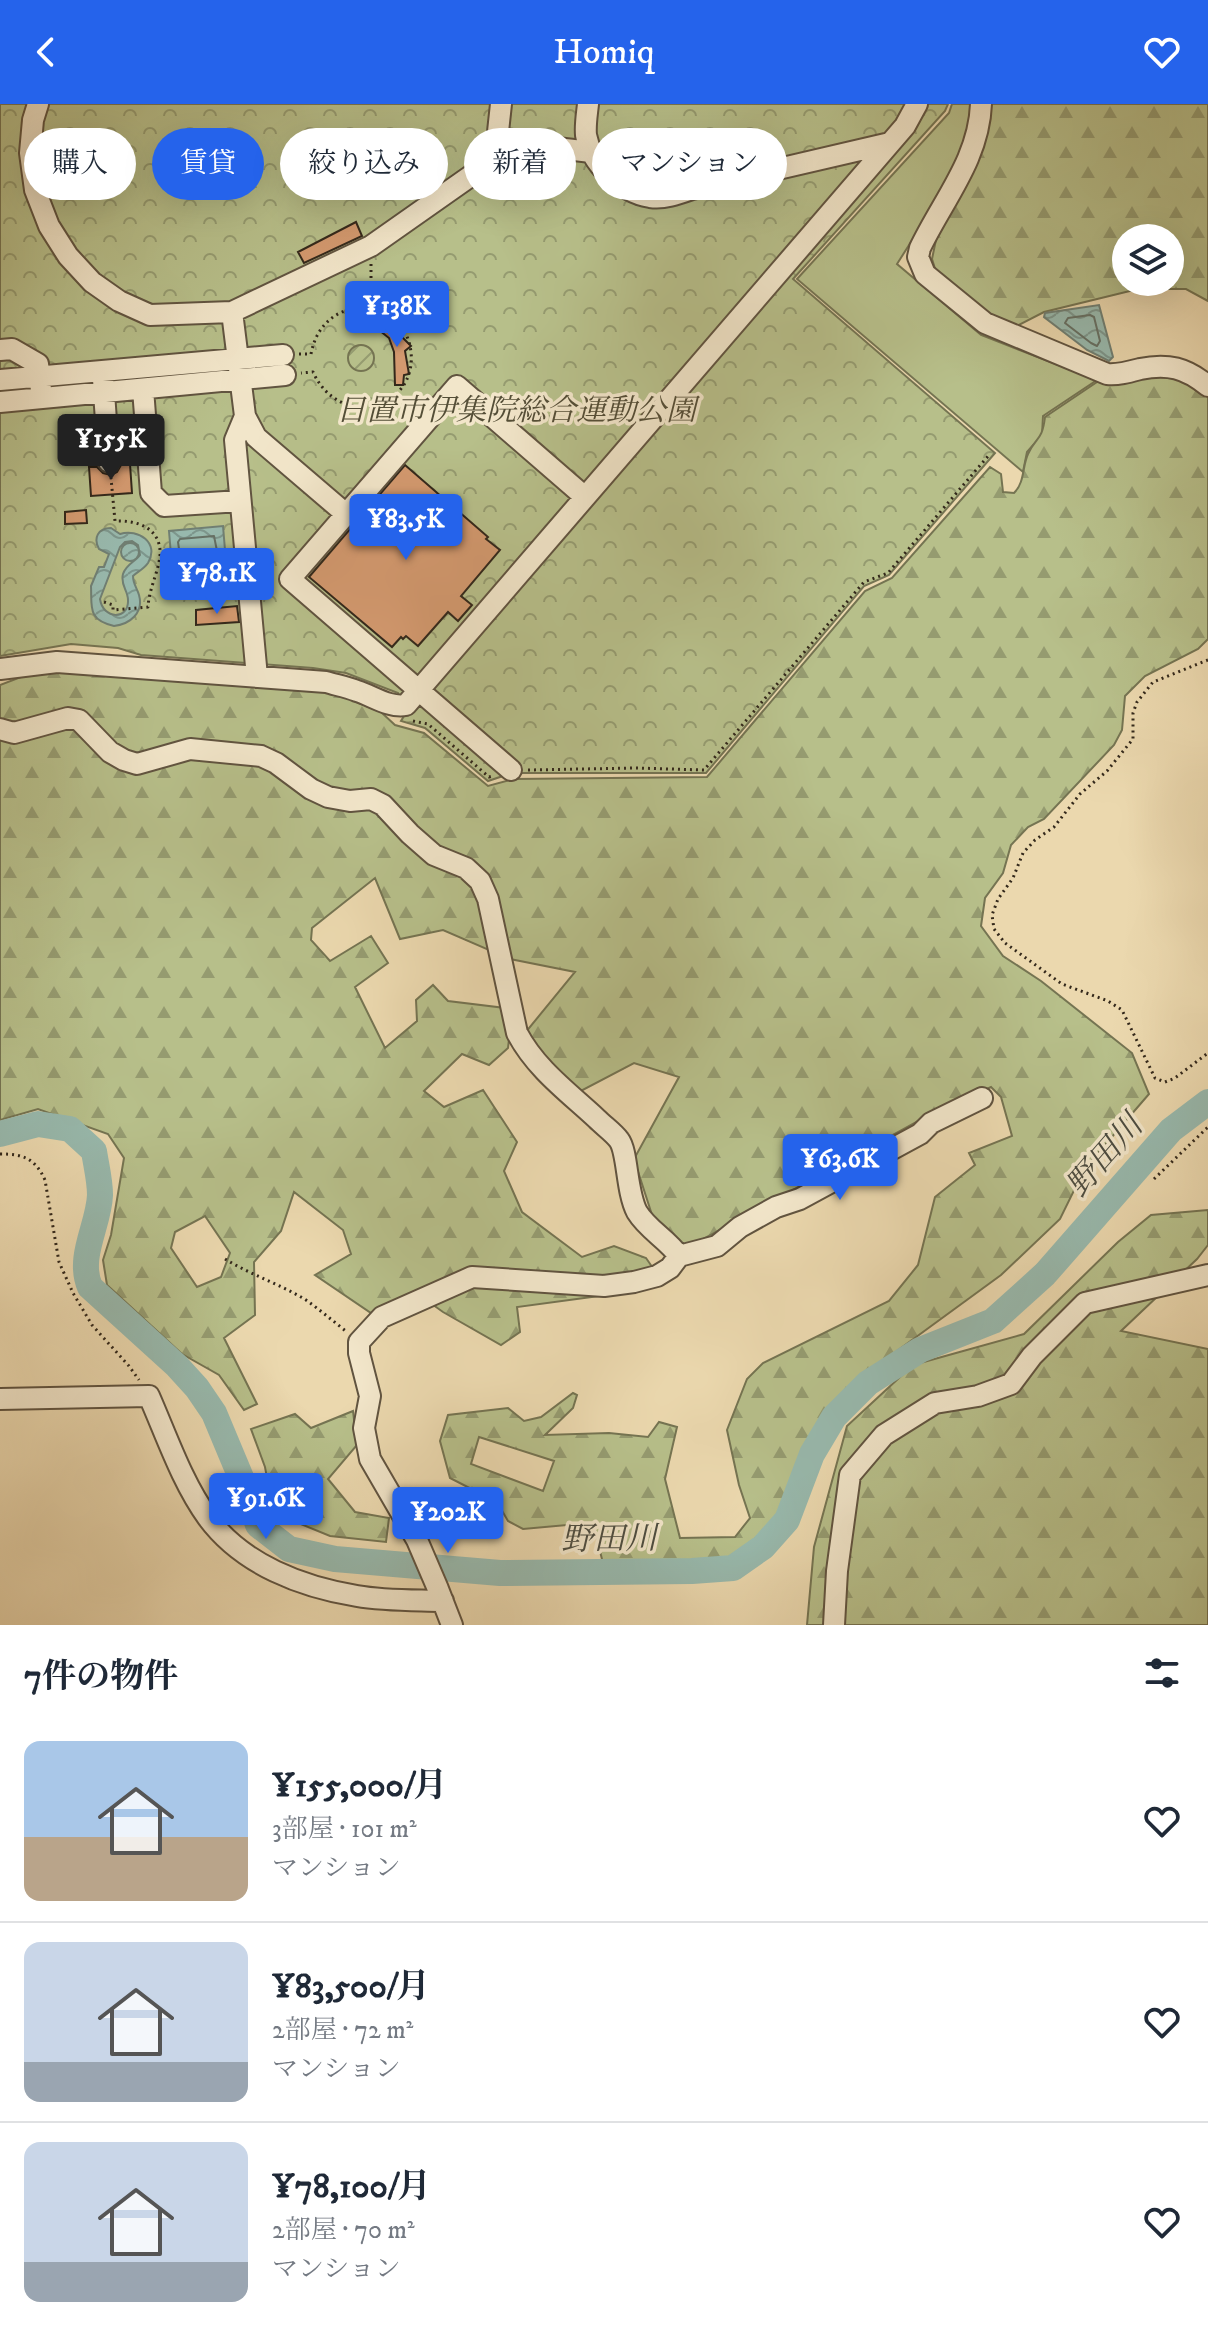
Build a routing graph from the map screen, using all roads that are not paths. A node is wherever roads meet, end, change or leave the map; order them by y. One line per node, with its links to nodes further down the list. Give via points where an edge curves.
1 (38, 104): 11 (street, via 30,153 35,190 49,226 92,282 150,315)
2 (501, 104): 6 (street)
3 (588, 104): 9 (street)
4 (917, 104): 7 (street)
5 (981, 104): 18 (street, via 973,151 920,248 925,274 985,323 1107,374 1167,366 1187,371)
6 (498, 128)
7 (890, 143): 9 (street, via 671,197 635,193); 25 (street)
8 (576, 150): 9 (street)
9 (591, 152)
10 (464, 181): 11 (street, via 371,246)
11 (232, 312): 14 (street)
12 (0, 350): 16 (street, via 12,349 38,364)
13 (284, 365): 14 (street)
14 (239, 369): 15 (street); 19 (street); 23 (street)
15 (102, 371): 16 (street); 20 (street)
16 (39, 377): 17 (street); 21 (street)
17 (0, 380)
18 (1208, 386)
19 (143, 389): 20 (street); 26 (street, via 151,493 164,506)
20 (104, 392): 21 (street); 24 (street)
21 (42, 398): 22 (street)
22 (0, 402)
23 (245, 416): 26 (street, via 235,440); 27 (street, via 256,437)
24 (109, 462)
25 (585, 497): 27 (street, via 457,386); 30 (street)
26 (240, 501): 29 (street)
27 (346, 514): 30 (street, via 290,579)
28 (0, 669): 29 (street, via 57,662)
29 (257, 677): 30 (street, via 326,682 404,706)
30 (419, 691): 32 (street)
31 (0, 729): 34 (street, via 14,733 68,718 79,720 110,752 137,764 190,749 261,756 328,797 371,799 383,805 434,855 466,868 488,899 517,1033 542,1069 621,1142 637,1212)
32 (511, 770)
33 (982, 1098): 34 (street, via 740,1227 717,1246)
34 (679, 1256): 37 (street, via 657,1276 604,1286 472,1277 382,1317 359,1342 370,1396 364,1428 370,1459 417,1540)
35 (1208, 1275): 39 (street, via 1085,1303 1011,1384 935,1403 884,1435 850,1475)
36 (0, 1399): 37 (street, via 149,1396 209,1520 262,1566 301,1583 358,1596)
37 (441, 1595): 38 (street)
38 (452, 1625)
39 (834, 1625)

